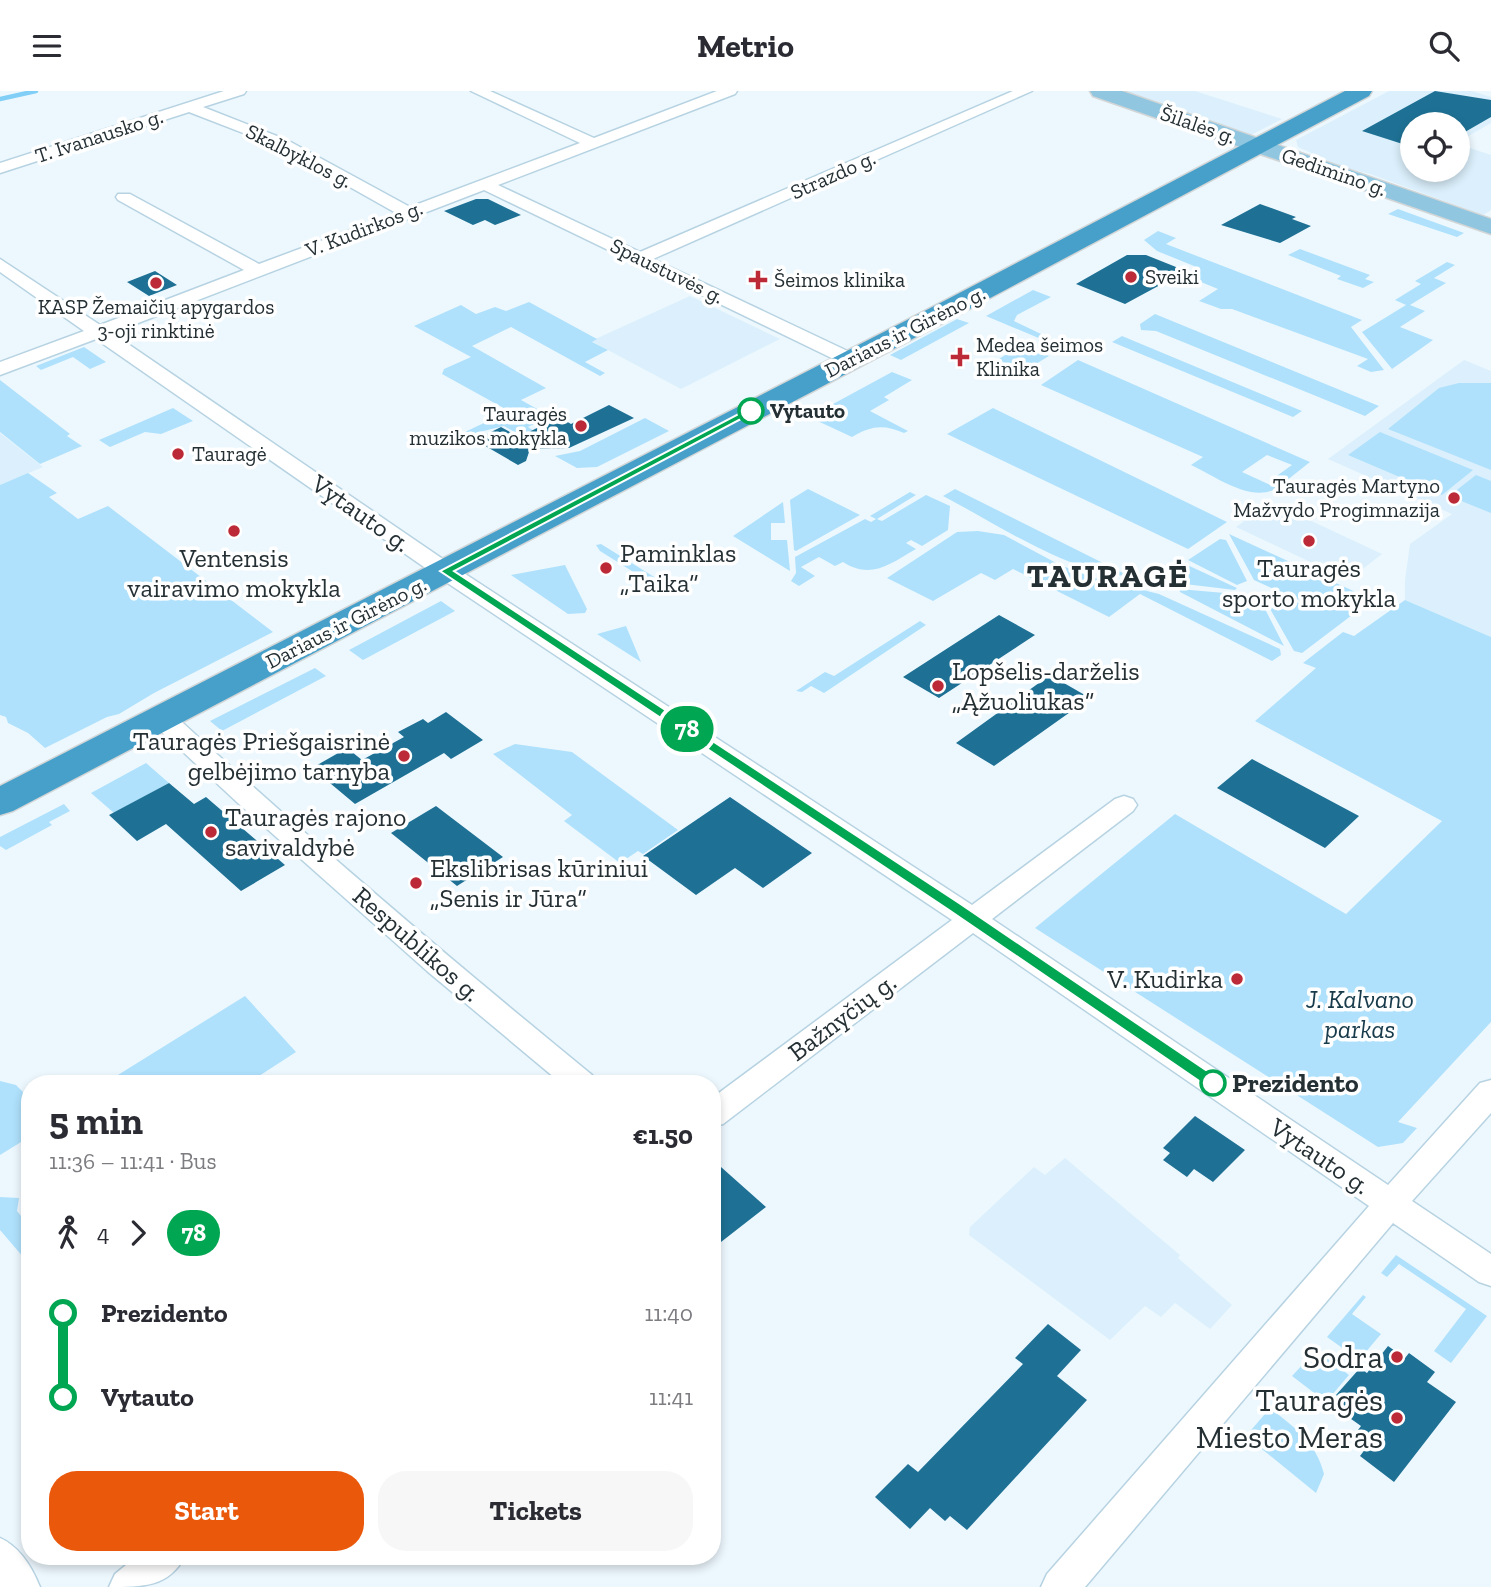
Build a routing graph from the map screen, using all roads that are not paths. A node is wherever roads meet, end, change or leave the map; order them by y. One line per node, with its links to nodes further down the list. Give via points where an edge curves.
1 (239, 91): 7 (street, T. Ivanausko g.)
2 (478, 91): 8 (street)
3 (730, 91): 8 (street, V. Kudirkos g.)
4 (1026, 91): 15 (street, Strazdo g.)
5 (1101, 91): 9 (main road, Šilalės g.)
6 (1360, 91): 9 (highway, Dariaus ir Girėno g.)
7 (190, 107): 10 (street, T. Ivanausko g.); 13 (street, Skalbyklos g., via 282,143)
8 (593, 143): 11 (street, V. Kudirkos g.)
9 (1256, 146): 14 (main road, Gedimino g.); 19 (highway, Dariaus ir Girėno g.)
10 (0, 168)
11 (483, 184): 13 (street, V. Kudirkos g.); 15 (street, Spaustuvės g.)
12 (124, 197): 17 (street)
13 (407, 212): 17 (street, V. Kudirkos g.)
14 (1489, 224)
15 (641, 258): 19 (street, Spaustuvės g.)
16 (0, 264): 18 (street, Vytauto g.)
17 (256, 270): 18 (street, V. Kudirkos g.)
18 (97, 332): 20 (street, V. Kudirkos g.); 21 (street, Vytauto g.)
19 (851, 360): 21 (highway, Dariaus ir Girėno g.)
20 (0, 369)
21 (445, 571): 22 (highway, Dariaus ir Girėno g.); 25 (street, Vytauto g.)
22 (162, 718): 23 (highway, Dariaus ir Girėno g.); 26 (street, Respublikos g., via 432,959)
23 (0, 802)
24 (1124, 805): 25 (street, Bažnyčių g.)
25 (972, 919): 28 (street, Bažnyčių g.); 29 (street, Vytauto g.)
26 (571, 1075)
27 (1491, 1092): 29 (street)
28 (721, 1108)
29 (1391, 1204): 30 (street, Vytauto g.); 35 (street)
30 (1491, 1272)
31 (0, 1557): 33 (street)
32 (155, 1565): 34 (street)
33 (21, 1587)
34 (128, 1587)
35 (1060, 1587)

